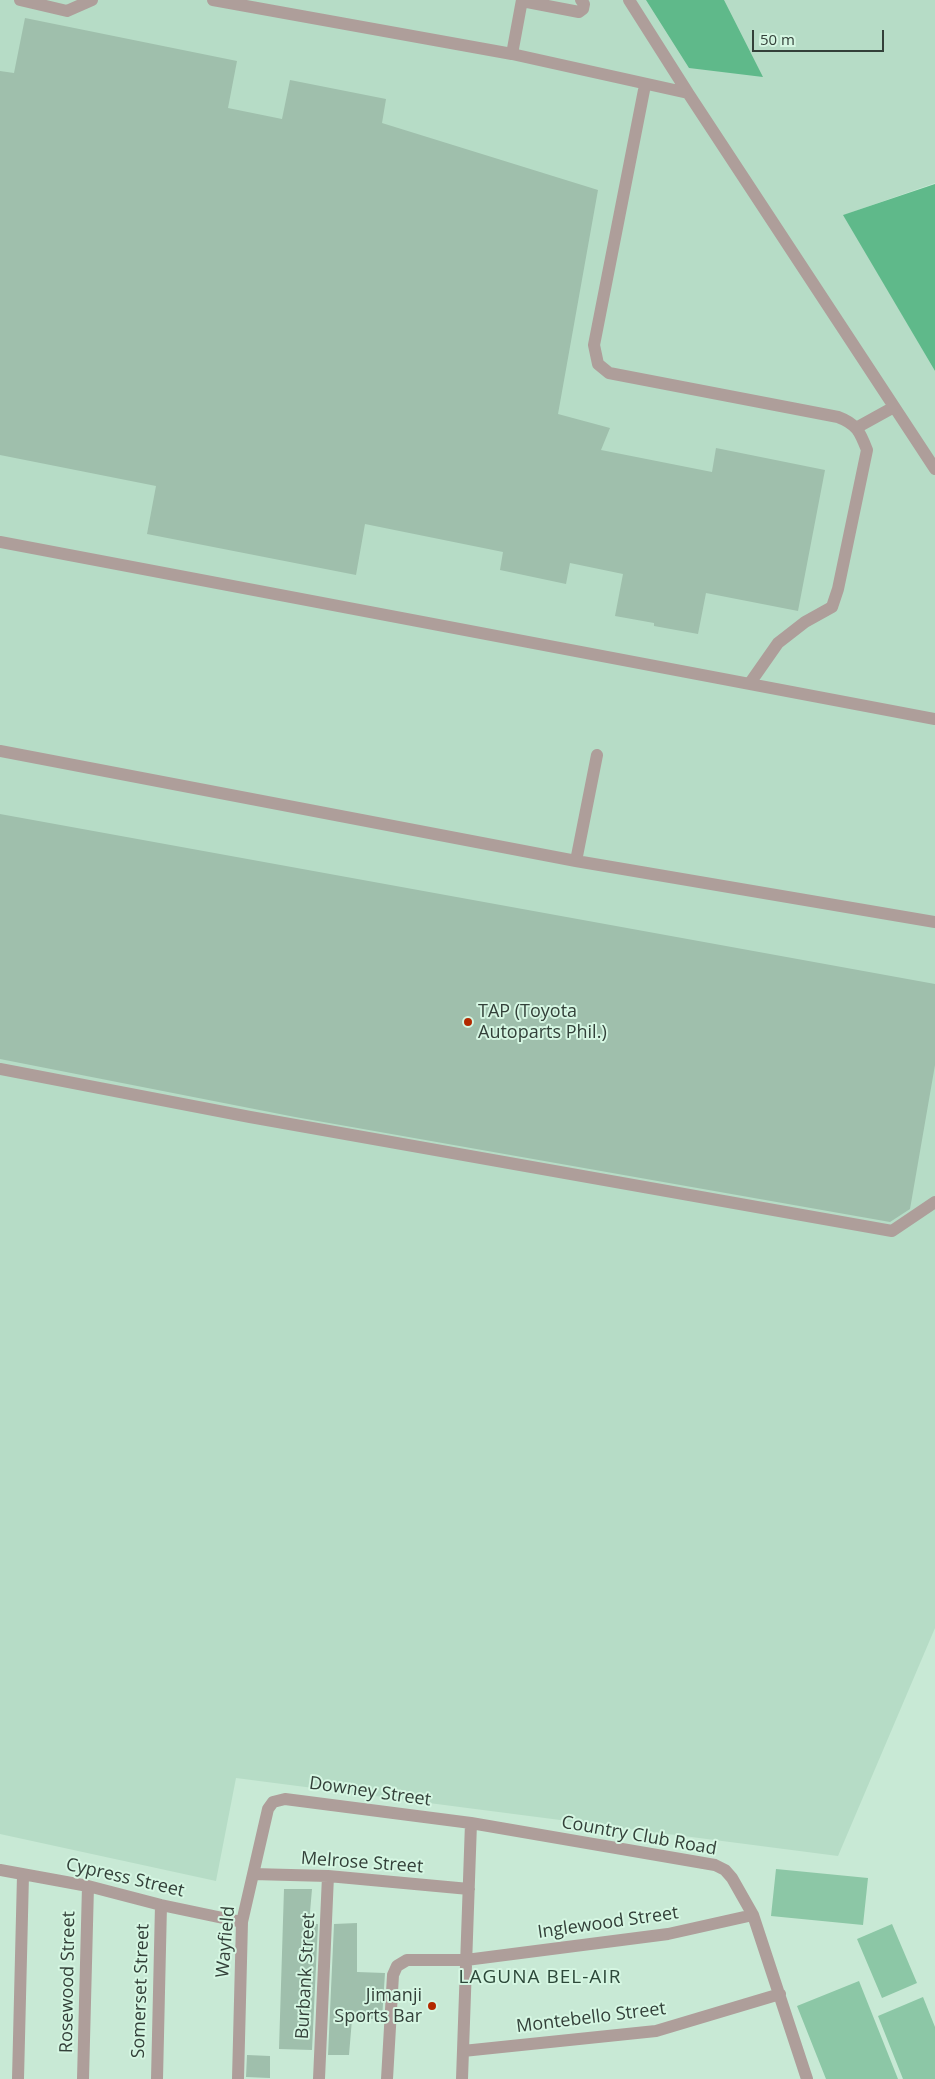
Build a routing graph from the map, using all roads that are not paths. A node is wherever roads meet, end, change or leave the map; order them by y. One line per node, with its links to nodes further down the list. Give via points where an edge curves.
1 (20, 0): 2 (street, via 67,12)
2 (92, 0)
3 (213, 0): 7 (street)
4 (581, 0): 6 (street, via 584,4 579,12)
5 (629, 0): 9 (street)
6 (522, 1): 7 (street)
7 (512, 54): 8 (street)
8 (645, 85): 9 (street); 11 (street, via 594,345 598,364 609,373 838,417 852,422)
9 (688, 93): 10 (street)
10 (894, 407): 11 (street); 12 (street)
11 (856, 428): 14 (street, via 866,450 832,607 778,643)
12 (935, 469)
13 (0, 542): 14 (street)
14 (750, 683): 15 (street)
15 (935, 719)
16 (0, 751): 18 (street)
17 (597, 755): 18 (street)
18 (576, 861): 19 (street)
19 (935, 922)
20 (0, 1069): 21 (street, via 250,1117 892,1231)
21 (935, 1202)
22 (268, 1809): 23 (street, Downey Street, via 273,1802 286,1799); 25 (street, Wayfield)
23 (471, 1824): 29 (street); 31 (street, Country Club Road, via 715,1866 732,1878)
24 (0, 1870): 26 (street, Cypress Street)
25 (253, 1874): 27 (street, Melrose Street); 32 (street, Wayfield)
26 (23, 1875): 28 (street, Cypress Street); 36 (street)
27 (328, 1876): 29 (street, Melrose Street); 40 (street, Burbank Street)
28 (88, 1886): 30 (street, Cypress Street); 37 (street, Rosewood Street)
29 (469, 1889): 33 (street)
30 (161, 1905): 32 (street, Cypress Street); 38 (street, Somerset Street)
31 (753, 1916): 33 (street, Inglewood Street, via 668,1934); 34 (street, Country Club Road)
32 (242, 1922): 39 (street, Wayfield)
33 (466, 1960): 35 (street); 41 (street, Inglewood Street, via 407,1960 397,1966 393,1975)
34 (780, 1994): 35 (street, Montebello Street, via 656,2031); 43 (street, Country Club Road)
35 (463, 2051): 42 (street)
36 (18, 2079)
37 (83, 2079)
38 (157, 2079)
39 (238, 2079)
40 (319, 2079)
41 (387, 2079)
42 (462, 2079)
43 (807, 2079)

